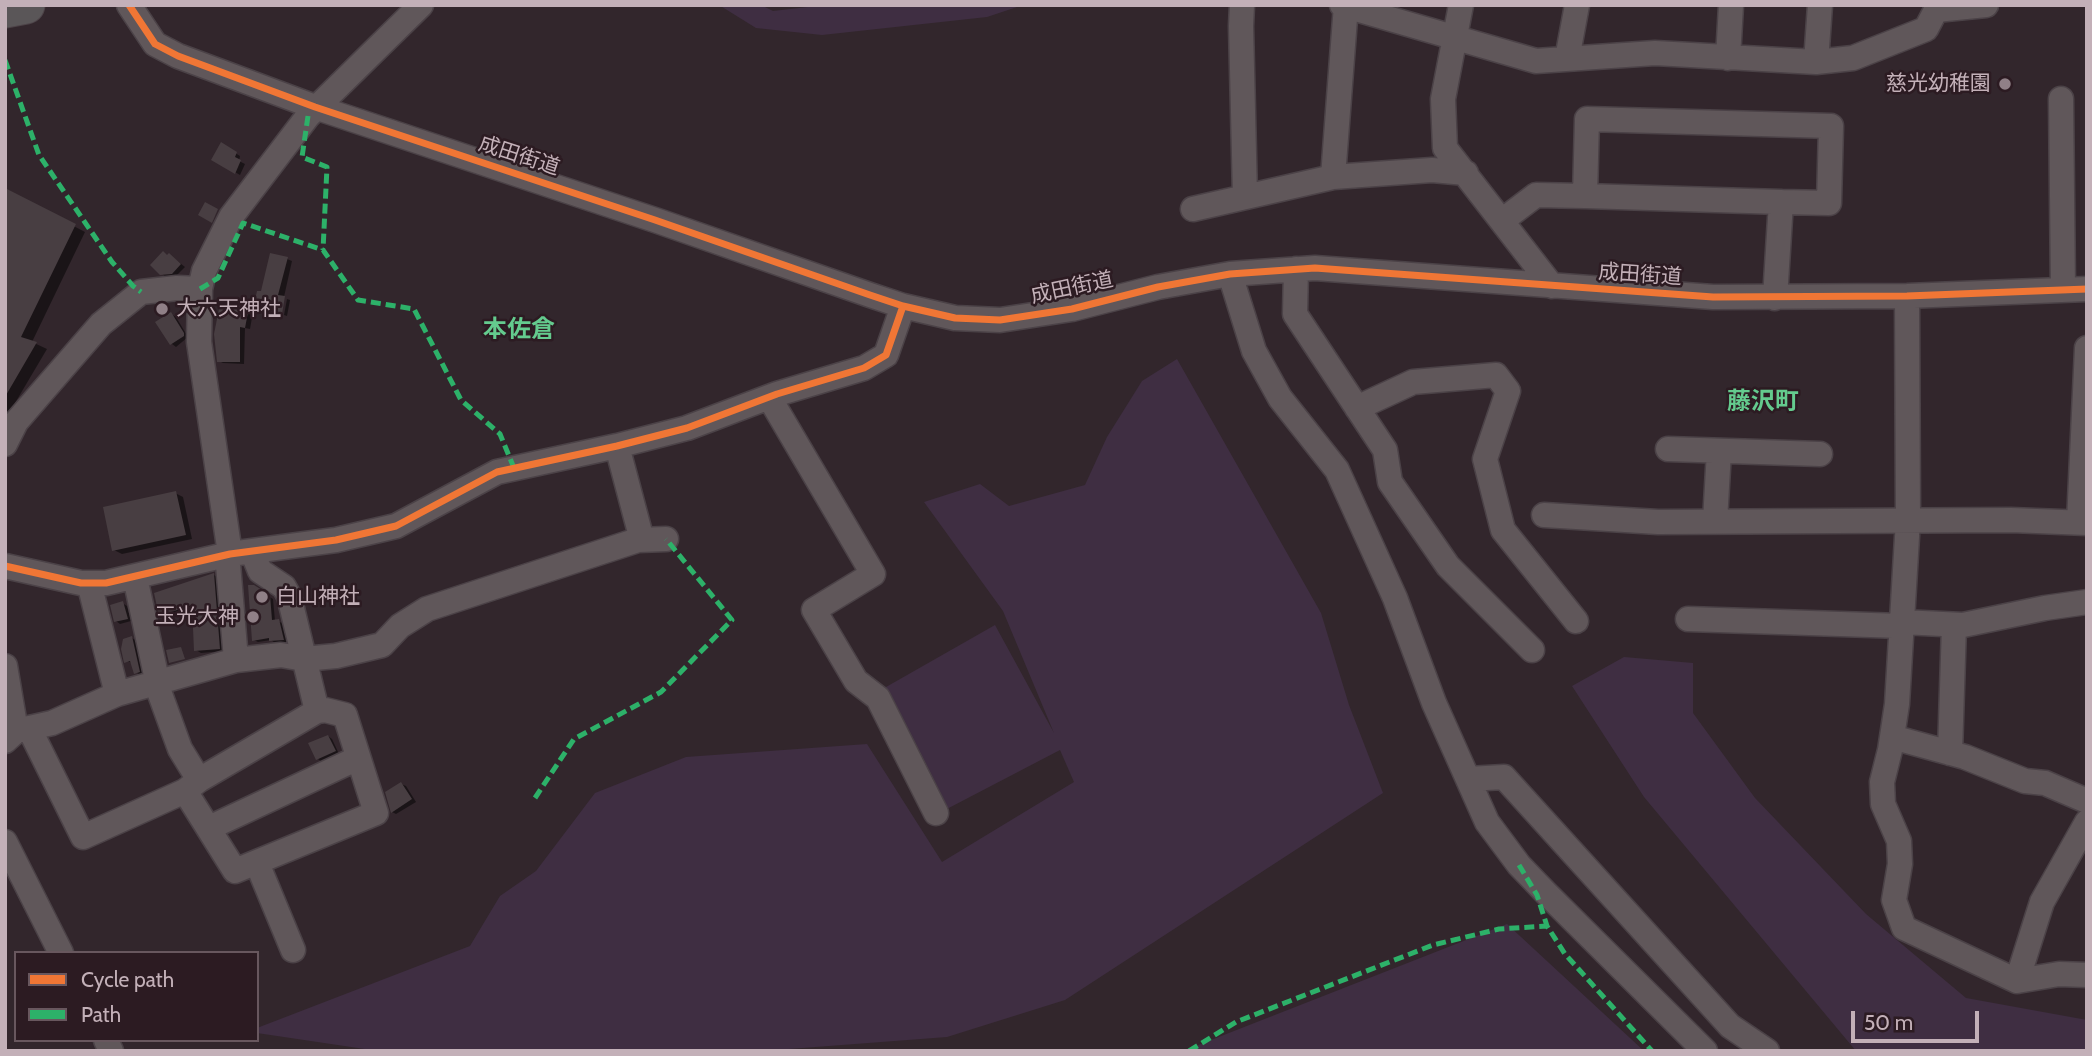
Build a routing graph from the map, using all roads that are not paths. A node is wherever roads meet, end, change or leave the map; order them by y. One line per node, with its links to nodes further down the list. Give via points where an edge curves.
1 (26, 5): 12 (highway)
2 (129, 5): 18 (street, 成田街道, via 155,44)
3 (421, 5): 18 (street)
4 (1242, 5): 21 (street)
5 (1461, 5): 13 (street)
6 (1577, 5): 15 (street)
7 (1731, 5): 14 (street)
8 (1820, 5): 16 (street)
9 (1986, 5): 11 (street)
10 (1345, 6): 13 (street); 20 (street)
11 (1936, 7): 16 (street, via 1926,29 1853,58)
12 (5, 9)
13 (1455, 38): 15 (street, via 1536,61); 19 (street, via 1443,99 1445,148)
14 (1728, 58): 15 (street, via 1655,53); 16 (street)
15 (1567, 59)
16 (1816, 61)
17 (2061, 99): 30 (street)
18 (315, 107): 29 (street, via 231,216); 33 (street, 成田街道)
19 (1466, 173): 20 (street, via 1432,170); 25 (street)
20 (1333, 177): 21 (street)
21 (1245, 197): 24 (street)
22 (1585, 197): 23 (street); 23 (street, via 1587,119 1831,126 1829,203); 25 (street, via 1536,195)
23 (1781, 202): 32 (street)
24 (1193, 209)
25 (1503, 220): 28 (street)
26 (1296, 270): 27 (street, 成田街道); 28 (street, 成田街道, via 1419,274); 36 (street, via 1295,314)
27 (1230, 274): 33 (street, 成田街道, via 1000,320 955,318); 66 (street, via 1254,351 1280,398 1337,470)
28 (1552, 286): 32 (street, 成田街道)
29 (200, 289): 37 (street, via 141,292 102,324 16,422); 46 (street, via 199,342)
30 (2075, 289): 31 (street, 成田街道)
31 (1907, 296): 32 (street, 成田街道); 43 (street)
32 (1774, 298)
33 (903, 306): 35 (street, via 886,355 863,368)
34 (2087, 348): 45 (street)
35 (769, 397): 38 (street, via 687,428); 69 (street, via 873,574 814,610 856,681 877,698)
36 (1357, 408): 52 (street, via 1413,382 1496,375 1508,391 1485,458 1503,530); 55 (street, via 1385,450 1390,481 1448,566)
37 (5, 444)
38 (617, 446): 46 (street, via 497,472 396,526 336,540); 56 (street, via 654,540 427,609 400,626 382,645)
39 (1668, 449): 40 (street)
40 (1719, 451): 41 (street); 44 (street)
41 (1820, 454)
42 (1544, 515): 44 (street)
43 (1908, 520): 44 (street); 45 (street); 53 (street)
44 (1714, 521)
45 (2083, 522)
46 (241, 552): 48 (street); 56 (street, via 284,587); 57 (street, via 228,564)
47 (5, 566): 49 (street)
48 (135, 577): 49 (street); 59 (street)
49 (89, 583): 60 (street)
50 (2087, 602): 54 (street)
51 (1688, 619): 53 (street)
52 (1576, 621)
53 (1902, 624): 54 (street); 63 (street)
54 (1954, 625): 64 (street)
55 (1532, 650)
56 (304, 659): 57 (street, via 281,655); 61 (street)
57 (236, 660): 59 (street)
58 (5, 666): 62 (street)
59 (158, 681): 60 (street); 67 (street)
60 (117, 694): 62 (street)
61 (317, 711): 65 (street, via 345,715); 67 (street)
62 (17, 733): 67 (street, via 83,837)
63 (1892, 737): 64 (street); 77 (street, via 1882,793 1899,841 1894,900 1904,928)
64 (1950, 753): 68 (street)
65 (358, 758): 71 (street); 73 (street, via 376,813)
66 (1468, 779): 78 (street, via 1487,822 1519,865); 79 (street, via 1504,777 1730,1026)
67 (192, 786): 71 (street)
68 (2087, 801)
69 (936, 813)
70 (2087, 822): 77 (street, via 2042,902)
71 (209, 828): 73 (street, via 235,871)
72 (5, 842): 75 (street)
73 (257, 863): 74 (street)
74 (293, 950)
75 (60, 951)
76 (2087, 975): 77 (street)
77 (2017, 981)
78 (1705, 1051)
79 (1767, 1051)

